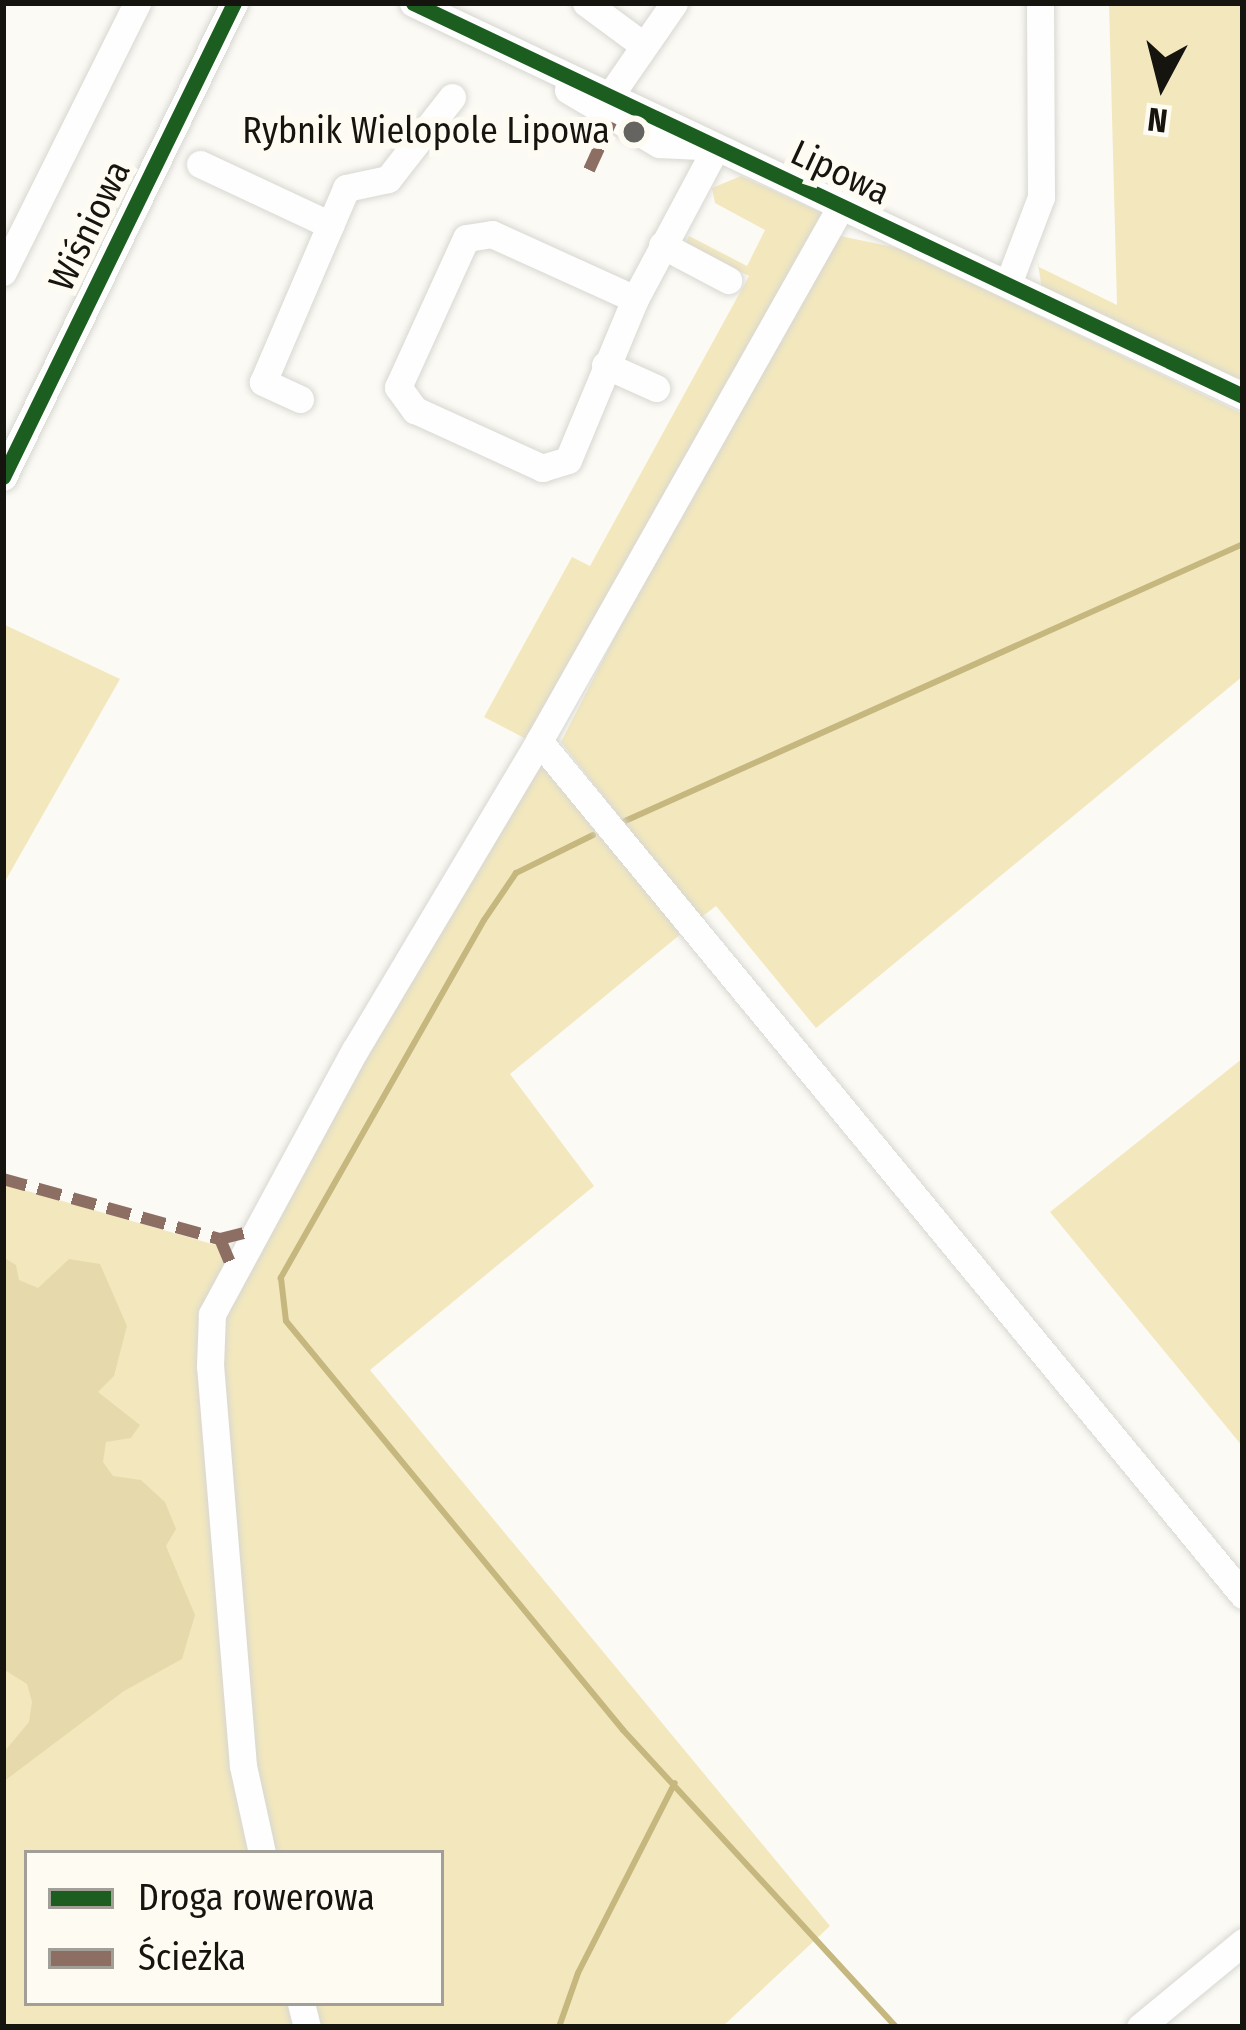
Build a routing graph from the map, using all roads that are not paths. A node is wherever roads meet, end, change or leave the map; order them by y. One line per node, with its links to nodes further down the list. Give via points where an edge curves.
1 (136, 3): 16 (street)
2 (234, 3): 24 (street, Wiśniowa)
3 (412, 3): 8 (street, Lipowa)
4 (586, 3): 7 (street)
5 (674, 3): 7 (street)
6 (1040, 3): 18 (street, via 1041,197)
7 (643, 45): 10 (street)
8 (521, 55): 10 (street, Lipowa); 11 (street, Lipowa, via 610,122 659,144)
9 (452, 97): 14 (street, via 388,178 346,188)
10 (610, 97): 11 (street, Lipowa)
11 (716, 147): 13 (street, Lipowa); 15 (street)
12 (200, 164): 14 (street)
13 (841, 206): 18 (street, Lipowa); 25 (street)
14 (330, 226): 23 (street, via 262,382)
15 (662, 245): 17 (street); 19 (street)
16 (3, 272)
17 (728, 280)
18 (1008, 284): 22 (street, Lipowa)
19 (635, 299): 20 (street); 20 (street, via 492,234 466,238 398,387 416,410 542,468 568,460)
20 (605, 365): 21 (street)
21 (656, 388)
22 (1243, 396)
23 (301, 399)
24 (3, 477)
25 (539, 741): 26 (street); 27 (street, via 355,1050 212,1314 243,1766)
26 (1243, 1594)
27 (261, 1850)
28 (1243, 1942): 29 (street)
29 (1140, 2027)

